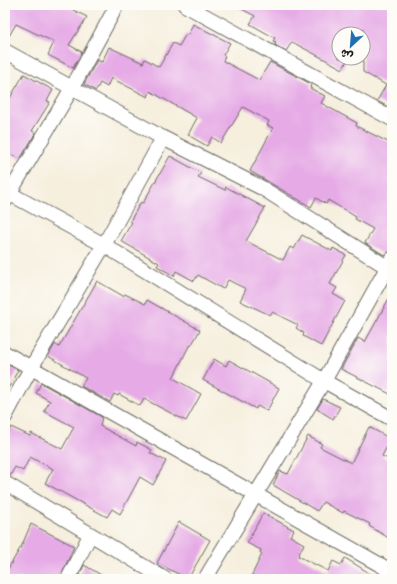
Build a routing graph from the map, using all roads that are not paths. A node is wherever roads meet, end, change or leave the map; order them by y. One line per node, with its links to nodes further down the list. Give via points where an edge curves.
1 (117, 5): 4 (street)
2 (185, 5): 5 (street)
3 (5, 51): 4 (street)
4 (72, 88): 6 (street); 7 (street)
5 (392, 119)
6 (163, 138): 8 (street); 9 (street, via 270,193)
7 (7, 196): 8 (street)
8 (104, 245): 11 (street); 12 (street)
9 (390, 262): 12 (street)
10 (5, 353): 11 (street)
11 (31, 368): 13 (street); 16 (street)
12 (324, 381): 14 (street); 16 (street)
13 (5, 417)
14 (392, 419)
15 (5, 483): 17 (street)
16 (255, 494): 18 (street, via 384,567); 21 (street)
17 (90, 535): 19 (street); 20 (street)
18 (392, 574)
19 (68, 579)
20 (165, 579)
21 (205, 579)

